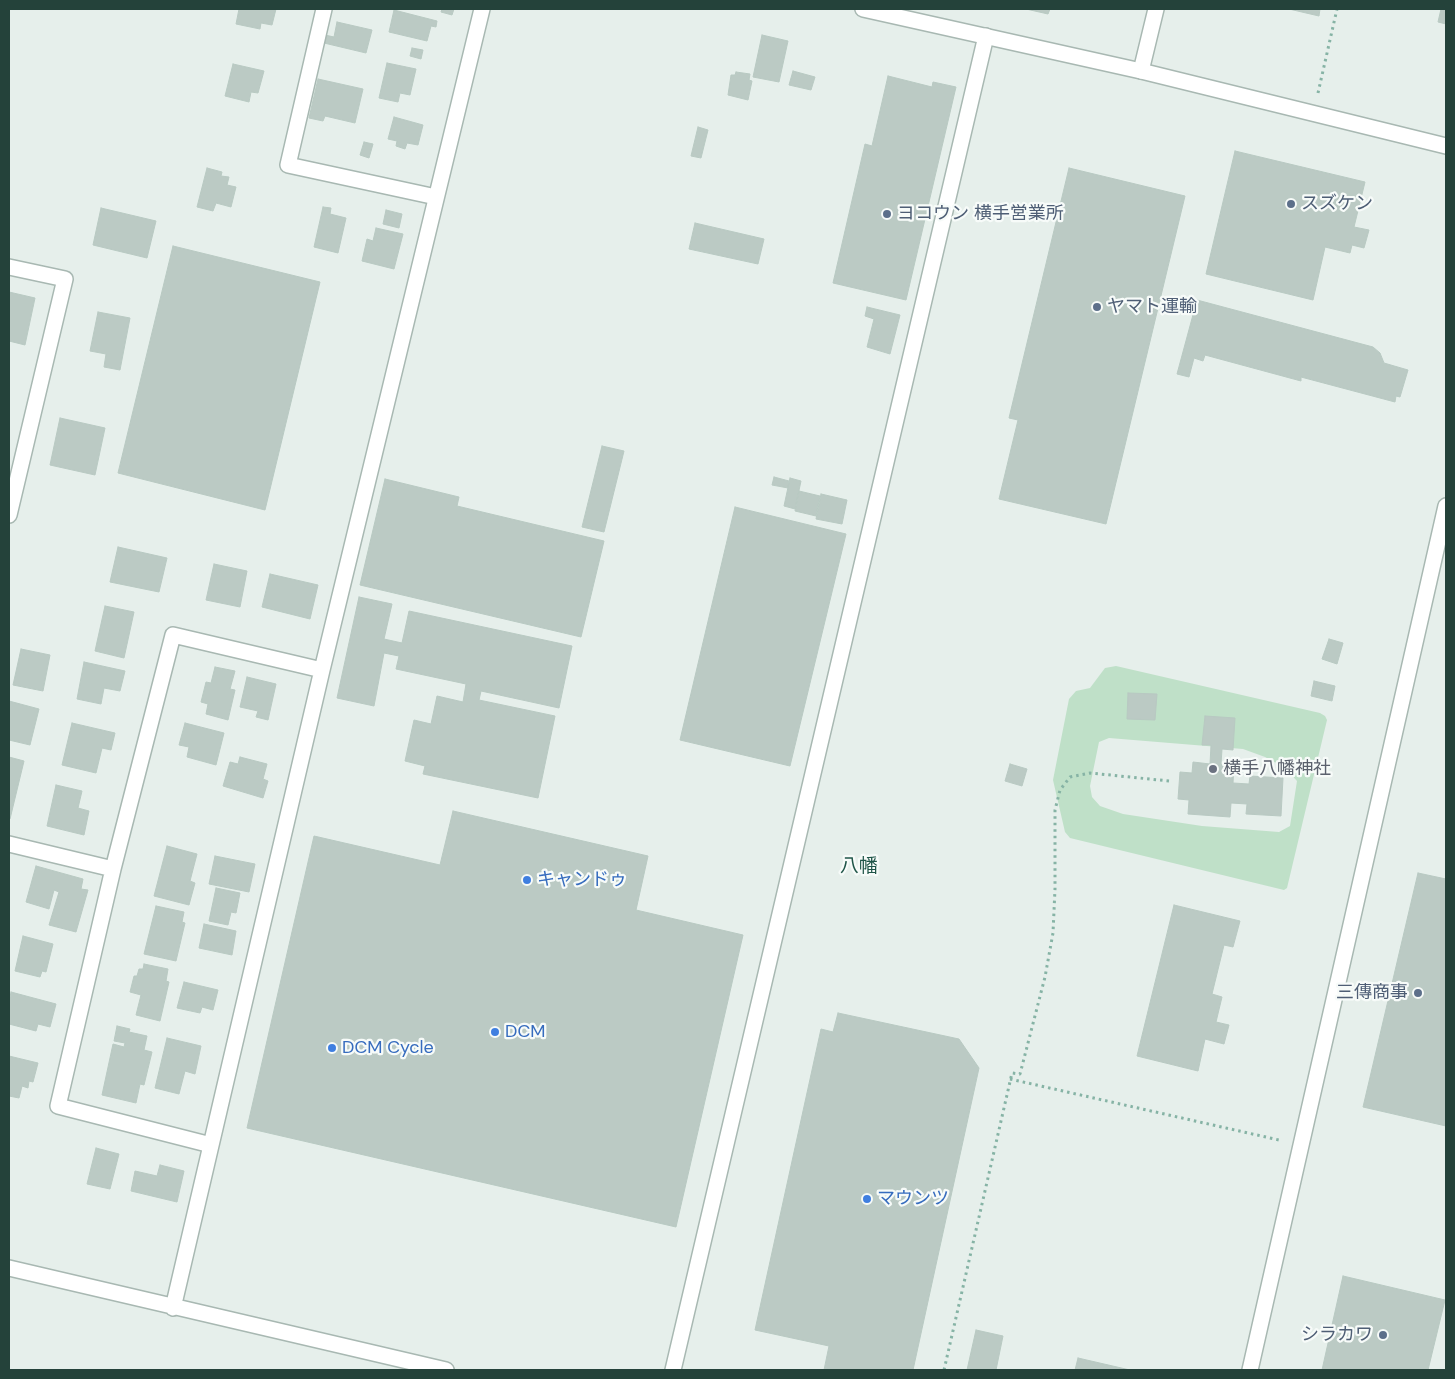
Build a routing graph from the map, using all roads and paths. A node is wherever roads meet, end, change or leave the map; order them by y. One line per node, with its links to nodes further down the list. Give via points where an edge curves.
1 (324, 9): 10 (street, via 288,165)
2 (482, 9): 10 (street)
3 (863, 9): 6 (street)
4 (1156, 9): 7 (street)
5 (1337, 9): 8 (path)
6 (986, 36): 7 (street); 24 (street)
7 (1141, 71): 8 (street)
8 (1313, 114): 9 (street)
9 (1446, 146)
10 (436, 197): 14 (street)
11 (9, 266): 13 (street, via 65,279)
12 (1446, 506): 20 (street)
13 (9, 515)
14 (322, 670): 17 (street, via 173,635); 19 (street)
15 (1169, 781): 18 (path, via 1090,773 1070,777 1060,790 1055,810 1053,933 1046,977 1020,1074 1012,1073)
16 (9, 844): 17 (street)
17 (113, 869): 19 (street, via 58,1106)
18 (1010, 1079): 20 (path); 25 (path)
19 (211, 1145): 22 (street)
20 (1302, 1145): 26 (street)
21 (9, 1268): 22 (street)
22 (173, 1308): 23 (street)
23 (446, 1370)
24 (672, 1370)
25 (944, 1370)
26 (1250, 1370)

